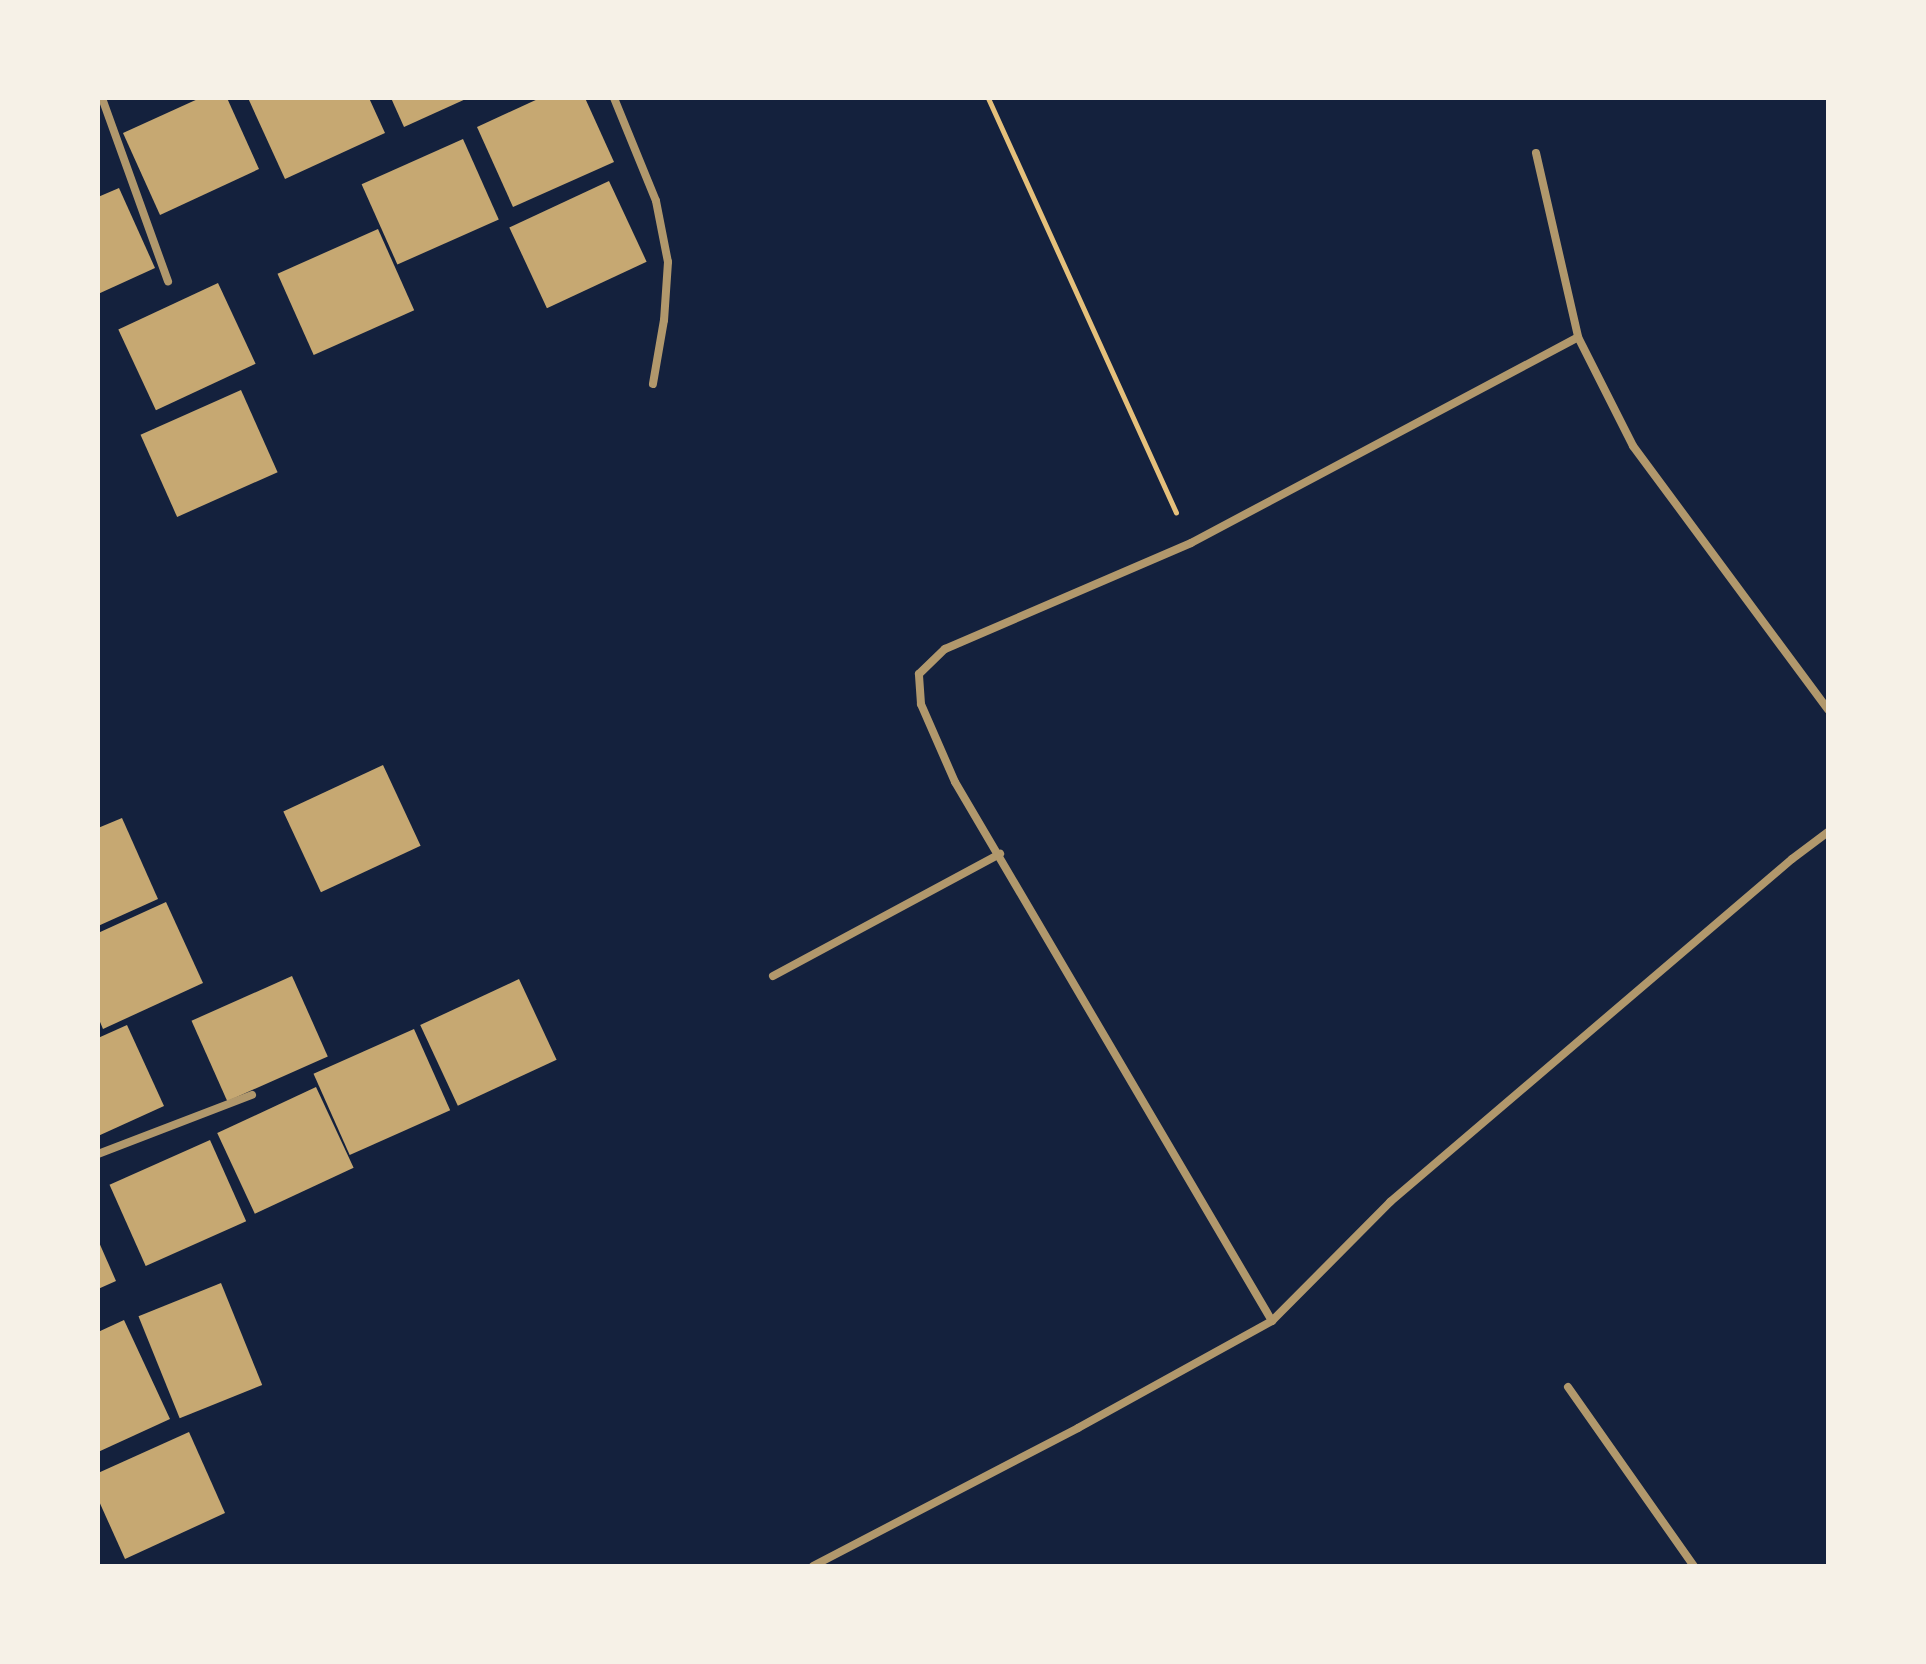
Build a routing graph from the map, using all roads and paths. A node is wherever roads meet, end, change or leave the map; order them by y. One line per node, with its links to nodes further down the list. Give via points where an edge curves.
1 (102, 98): 5 (street)
2 (614, 98): 7 (street, via 656,201 668,262)
3 (988, 98): 8 (path)
4 (1536, 153): 6 (street)
5 (168, 281)
6 (1578, 337): 8 (street); 9 (street, via 1633,446)
7 (653, 384)
8 (1191, 543): 11 (street, via 945,649 919,674 921,704 955,782)
9 (1828, 710)
10 (1828, 832): 15 (street, via 1390,1202)
11 (1000, 854): 12 (street); 15 (street)
12 (773, 976)
13 (252, 1095): 14 (street)
14 (98, 1154)
15 (1272, 1321): 17 (street)
16 (1568, 1387): 18 (street)
17 (813, 1566)
18 (1694, 1566)

